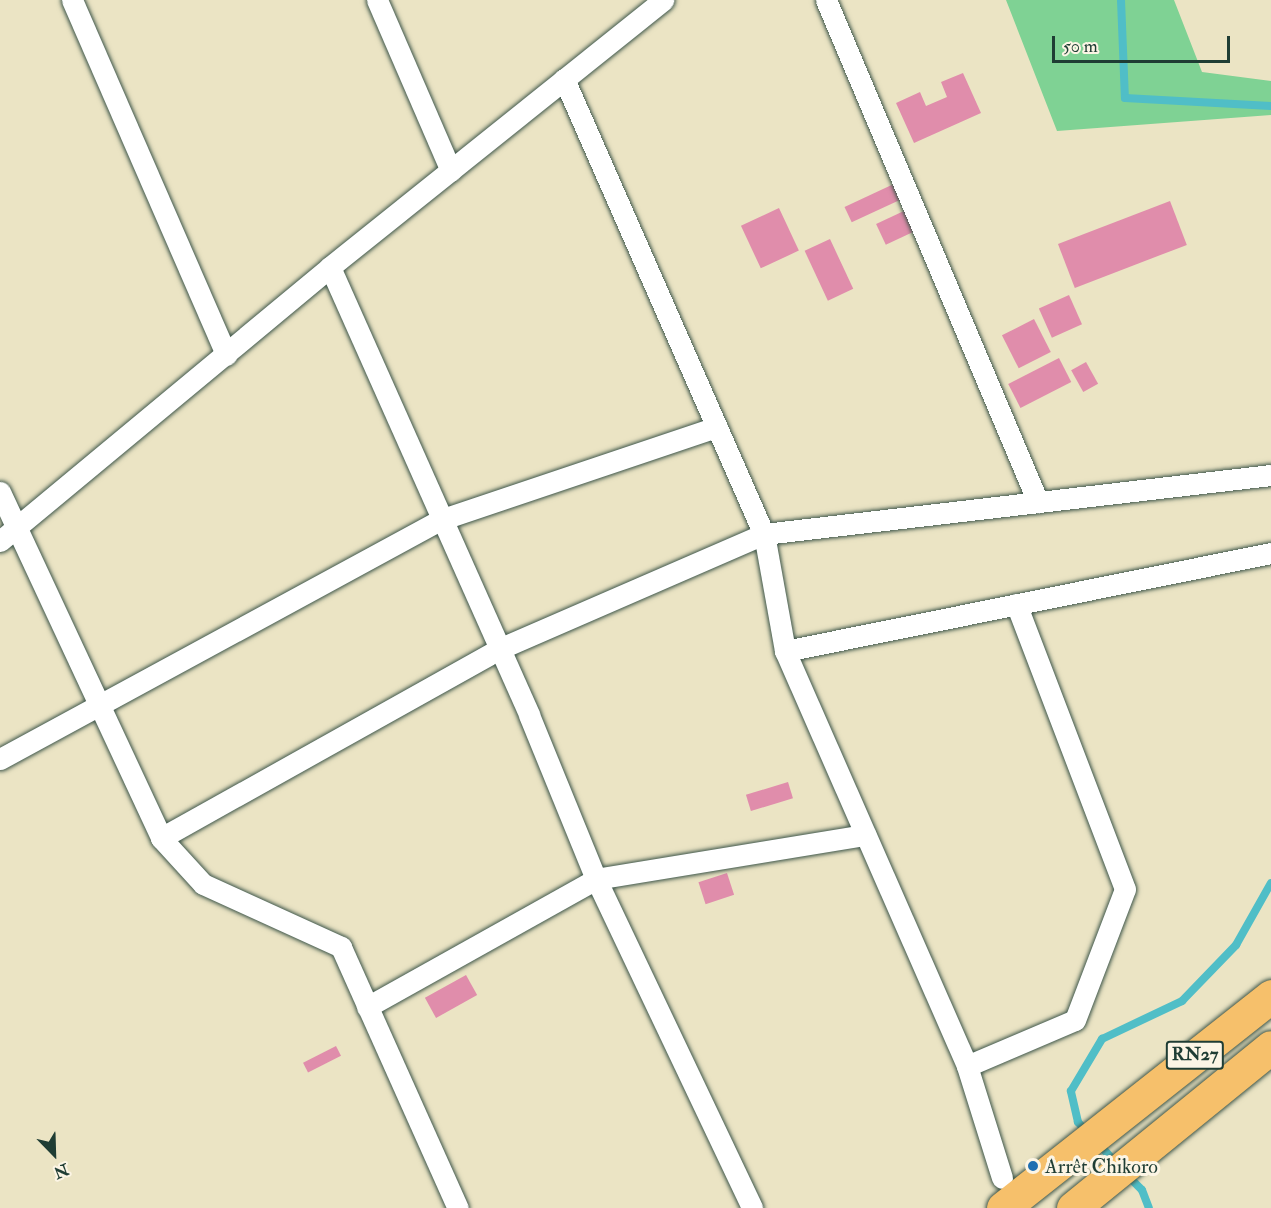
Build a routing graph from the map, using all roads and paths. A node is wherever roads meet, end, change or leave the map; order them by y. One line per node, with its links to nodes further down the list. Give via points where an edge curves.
1 (72, 0): 8 (street)
2 (376, 0): 6 (street)
3 (663, 0): 5 (street)
4 (826, 0): 12 (street)
5 (564, 79): 6 (street); 9 (street)
6 (451, 171): 7 (street)
7 (330, 267): 8 (street); 13 (street)
8 (226, 355): 14 (street)
9 (717, 427): 13 (street); 15 (street)
10 (1271, 475): 12 (street)
11 (0, 492): 14 (street)
12 (1038, 502): 15 (street)
13 (440, 520): 18 (street); 20 (street)
14 (8, 534): 20 (street)
15 (764, 534): 18 (street); 19 (street)
16 (1271, 553): 17 (street)
17 (1016, 604): 19 (street); 28 (street, via 1125,889 1075,1020)
18 (499, 650): 23 (street); 24 (street)
19 (785, 651): 22 (street)
20 (99, 706): 21 (street); 23 (street)
21 (0, 759)
22 (865, 835): 24 (street); 28 (street)
23 (161, 838): 26 (street, via 203,884 341,947)
24 (596, 879): 26 (street); 32 (street)
25 (1271, 996): 29 (main road, RN27, via 1065,1158)
26 (367, 1007): 31 (street)
27 (1271, 1047): 30 (main road, RN27)
28 (967, 1066): 29 (street)
29 (1002, 1193)
30 (1079, 1203)
31 (458, 1208)
32 (752, 1208)

